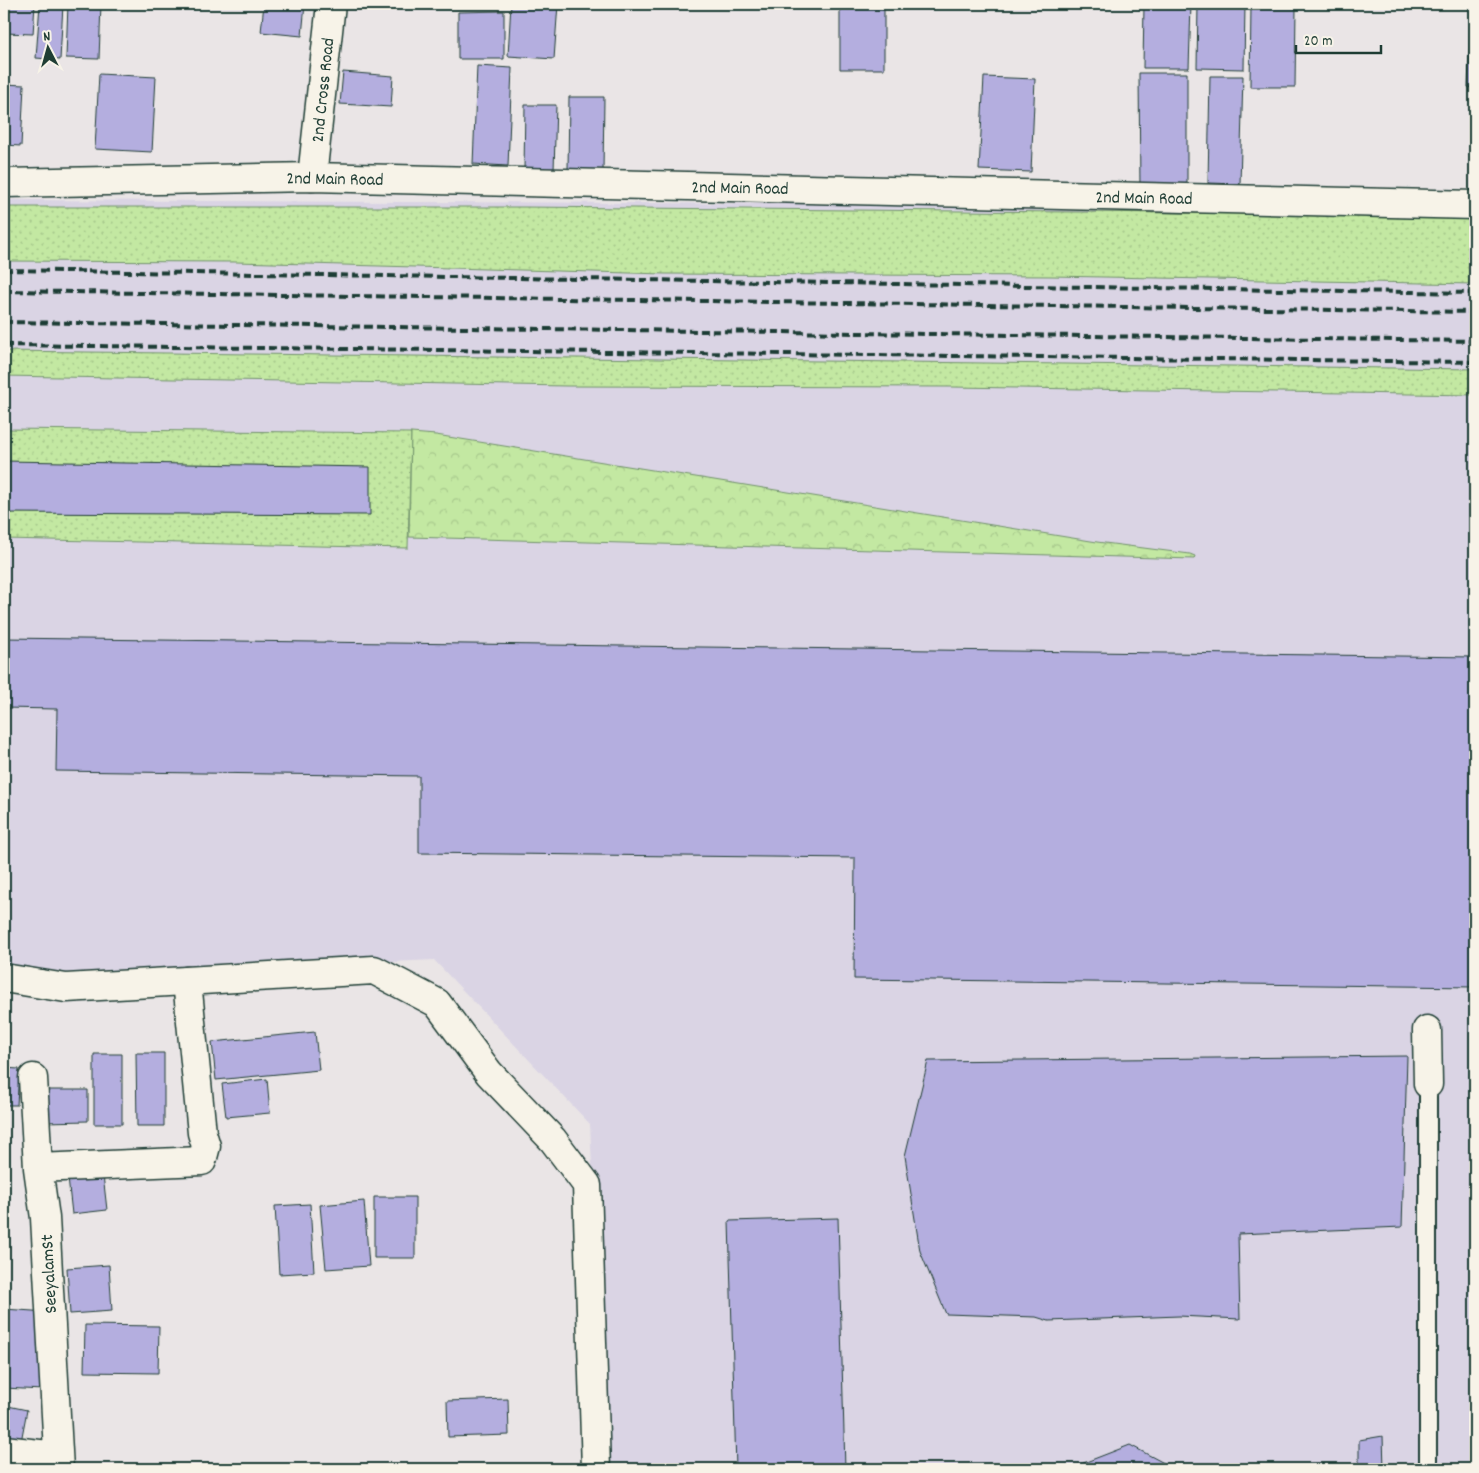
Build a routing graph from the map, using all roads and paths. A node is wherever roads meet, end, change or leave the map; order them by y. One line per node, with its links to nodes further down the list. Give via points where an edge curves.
1 (331, 4): 2 (street, 2nd Cross Road)
2 (312, 177): 3 (street, 2nd Main Road); 4 (street, 2nd Main Road)
3 (4, 183)
4 (1475, 204)
5 (4, 978): 7 (street)
6 (187, 981): 7 (street); 12 (street, via 206,1146 202,1161); 15 (street, via 374,970 437,1003 489,1073 553,1140 587,1185)
7 (66, 988): 8 (street)
8 (4, 991)
9 (1428, 1030): 11 (street)
10 (33, 1078): 12 (street, SeeyalamSt)
11 (1428, 1084): 16 (lane)
12 (38, 1168): 14 (street, SeeyalamSt, via 45,1218)
13 (4, 1450): 14 (street)
14 (58, 1463)
15 (596, 1469)
16 (1428, 1469)

